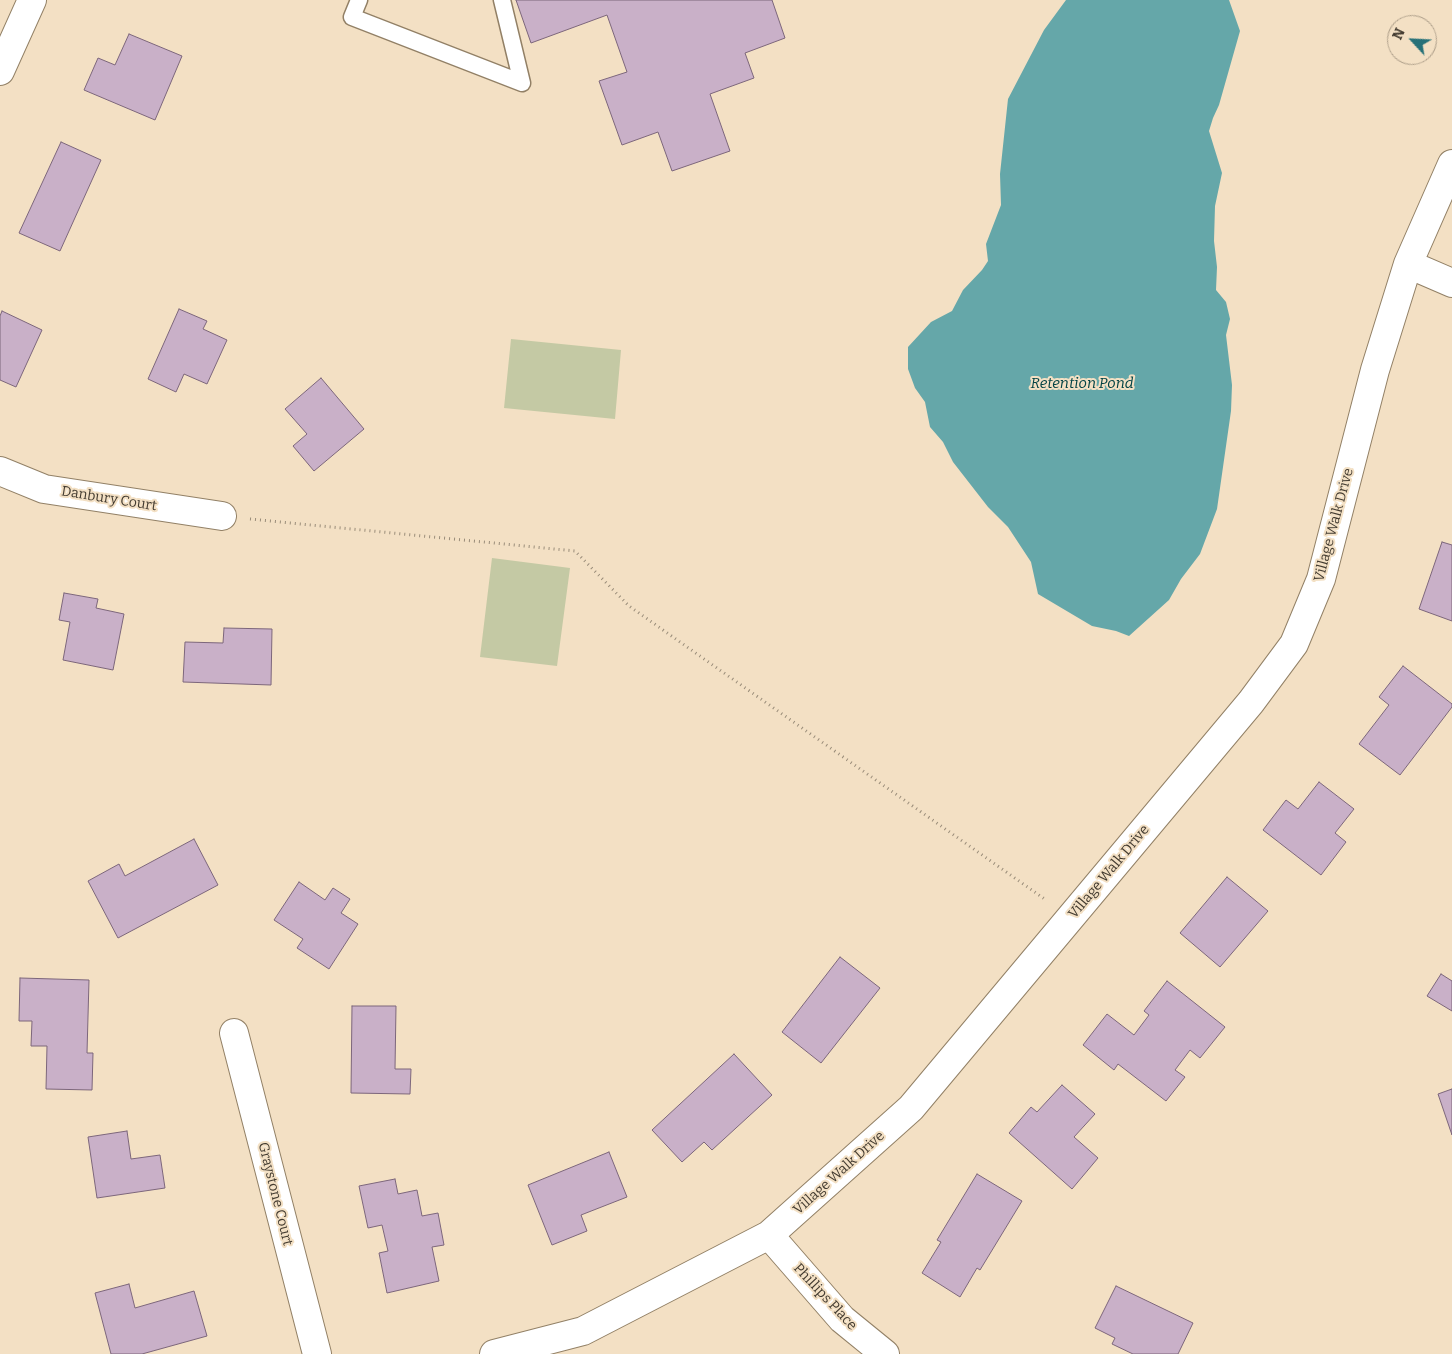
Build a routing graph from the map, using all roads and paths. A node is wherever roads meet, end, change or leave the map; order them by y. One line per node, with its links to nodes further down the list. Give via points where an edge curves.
1 (32, 0): 4 (street)
2 (359, 0): 3 (lane, via 352,17 522,83)
3 (502, 0)
4 (0, 71)
5 (1452, 164): 6 (street, Village Walk Drive)
6 (1408, 264): 7 (street); 10 (street, Village Walk Drive, via 1375,370 1321,579 1294,644 1251,702)
7 (1452, 283)
8 (0, 471): 9 (street, Danbury Court, via 44,489)
9 (222, 516): 10 (path, via 575,551 629,606)
10 (1071, 917): 12 (street, Village Walk Drive, via 911,1108)
11 (234, 1034): 13 (street, Graystone Court)
12 (769, 1235): 14 (street, Village Walk Drive, via 584,1331); 15 (street, Phillips Place, via 842,1319)
13 (317, 1354)
14 (494, 1354)
15 (885, 1354)

